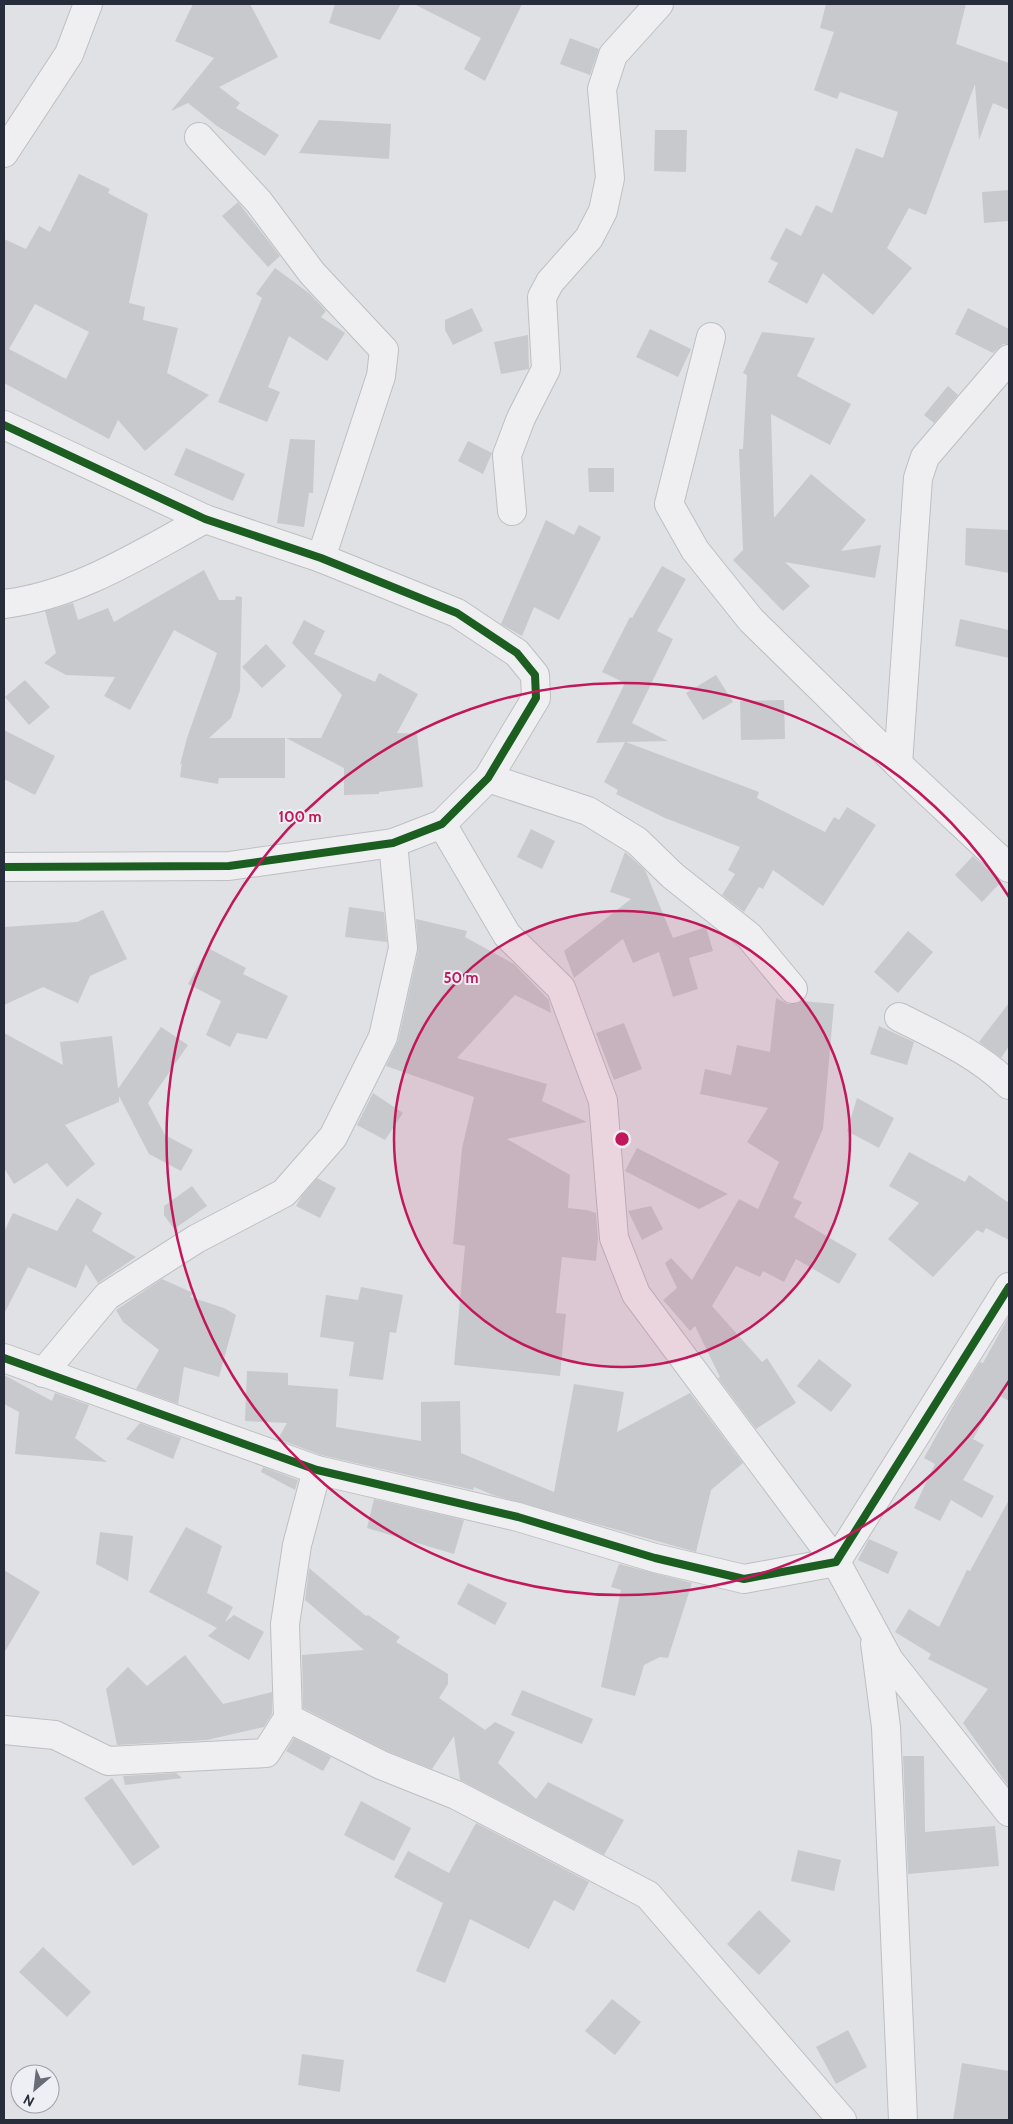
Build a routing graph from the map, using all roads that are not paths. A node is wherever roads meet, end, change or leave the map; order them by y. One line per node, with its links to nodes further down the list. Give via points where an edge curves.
1 (88, 4): 4 (street, via 69,54)
2 (659, 4): 8 (street, via 613,55 602,88 610,178 603,210 589,238 550,282 542,297 546,369 521,418 507,455)
3 (199, 137): 10 (street, via 259,202 312,273 384,350 381,376)
4 (4, 152)
5 (711, 337): 12 (street, via 669,504 695,550 751,620)
6 (1009, 359): 12 (street, via 925,457 918,478)
7 (4, 425): 9 (street)
8 (512, 511)
9 (205, 519): 10 (street); 11 (street, via 89,582 25,602)
10 (321, 558): 13 (street, via 457,613 517,653 535,675 536,698)
11 (4, 604)
12 (898, 764): 17 (street)
13 (488, 778): 14 (street); 18 (street, via 588,811 637,841 674,876 749,936)
14 (442, 824): 15 (street); 25 (street, via 507,935 561,988 603,1101 614,1238 636,1294)
15 (392, 843): 16 (street, via 229,866); 23 (street, via 403,948 383,1037 333,1137 284,1194 196,1239 107,1296)
16 (4, 868)
17 (1009, 868)
18 (793, 989)
19 (899, 1017): 20 (street, via 944,1040 999,1075)
20 (1009, 1085)
21 (1009, 1287): 25 (street)
22 (4, 1358): 23 (street)
23 (42, 1373): 24 (street)
24 (317, 1470): 25 (street, via 518,1516 654,1558 744,1579); 27 (street, via 297,1545 285,1624)
25 (836, 1562): 26 (street)
26 (873, 1628): 29 (street, via 889,1660); 31 (street, via 886,1726)
27 (288, 1718): 28 (street, via 266,1753 108,1761 54,1735); 30 (street, via 381,1765 456,1795 648,1895)
28 (4, 1730)
29 (1009, 1812)
30 (842, 2120)
31 (903, 2120)

